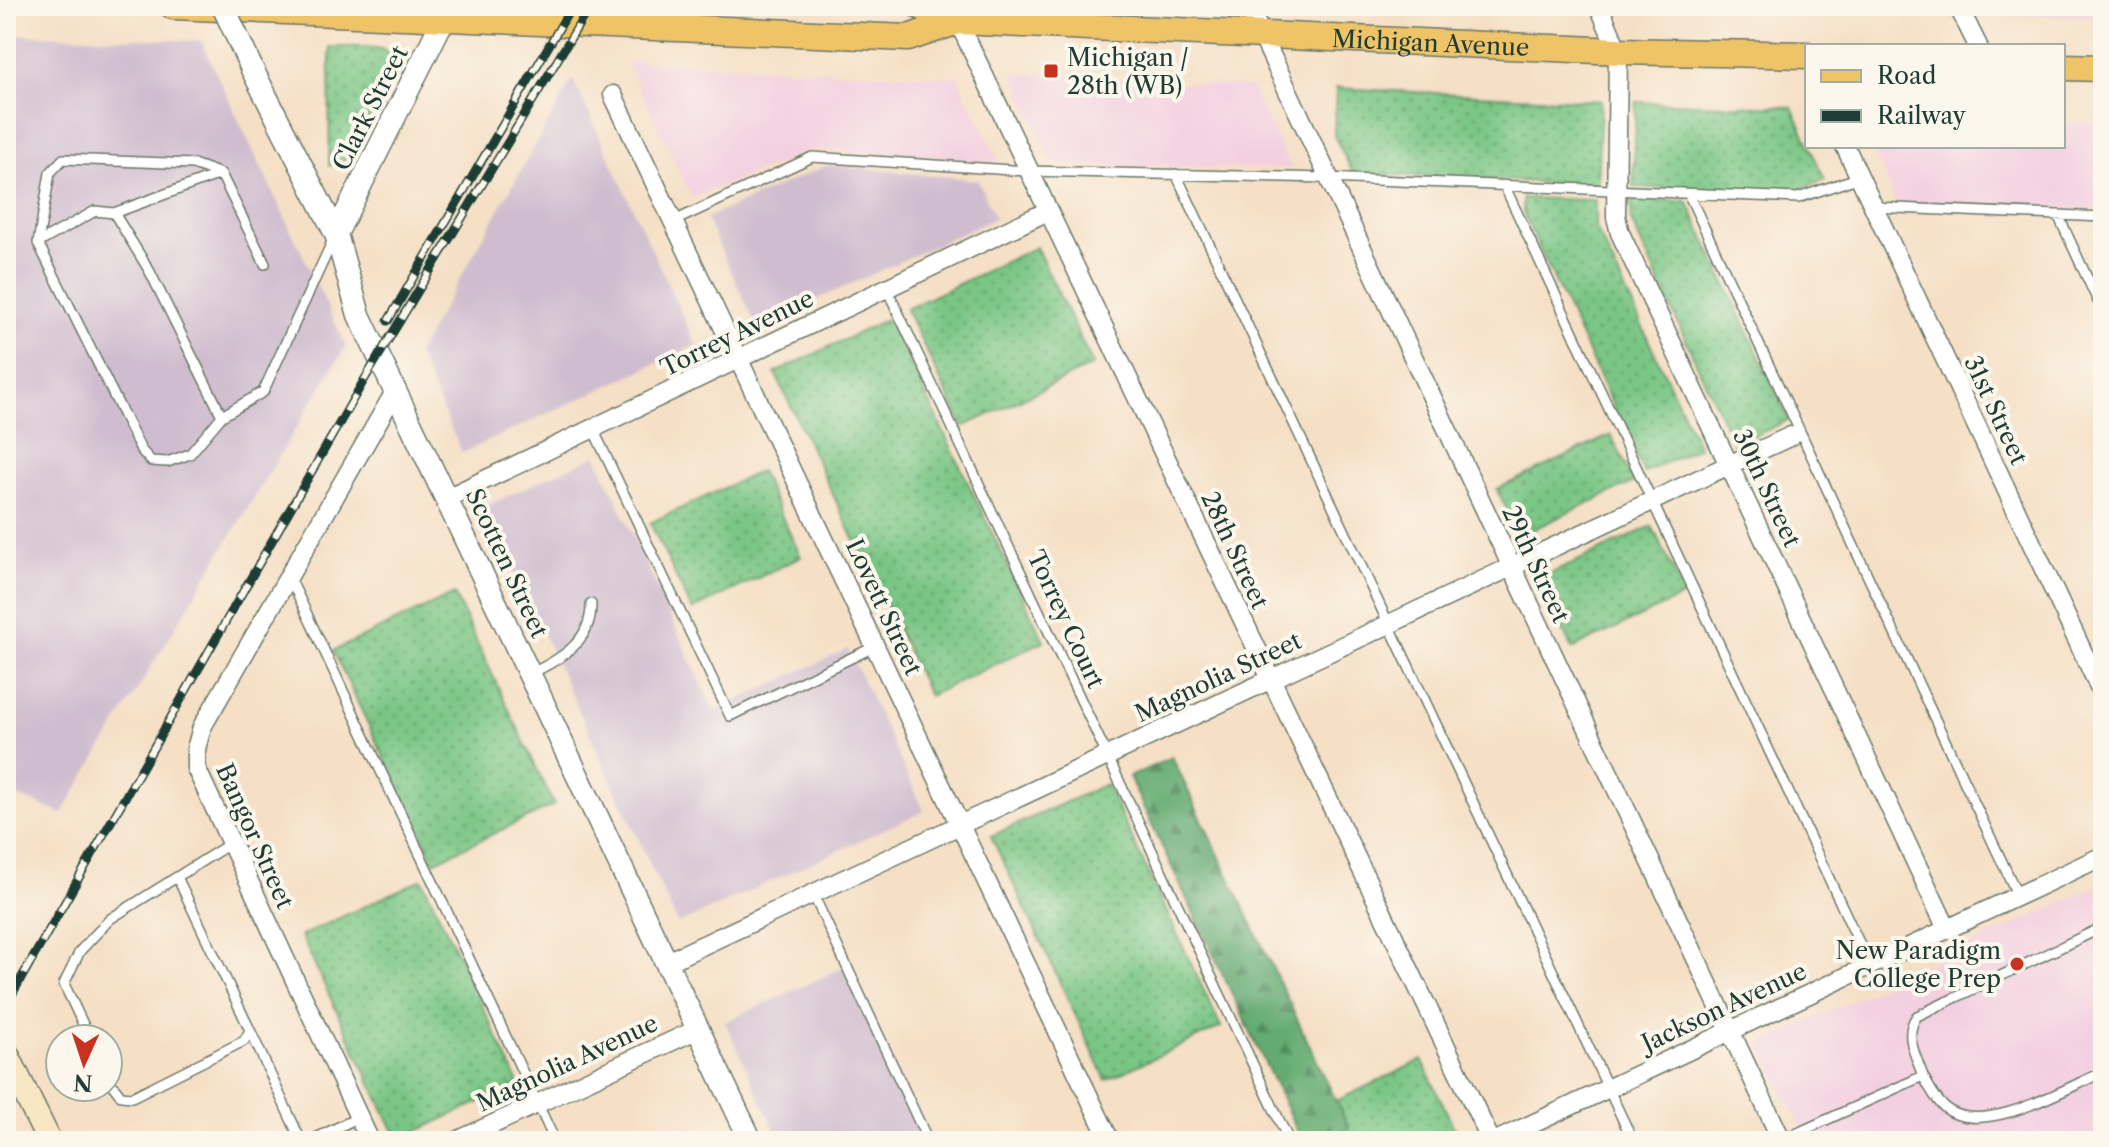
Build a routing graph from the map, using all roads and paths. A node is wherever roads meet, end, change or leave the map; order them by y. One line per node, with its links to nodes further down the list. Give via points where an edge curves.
1 (173, 6): 7 (main road, Michigan Avenue)
2 (223, 6): 31 (street, Scotten Street, bridge)
3 (920, 6): 8 (main road, Michigan Avenue)
4 (1248, 6): 9 (street, 29th Street)
5 (1599, 6): 11 (street)
6 (1958, 6): 10 (street)
7 (447, 11): 8 (main road, Michigan Avenue, via 908,38); 31 (street, Clark Street)
8 (958, 21): 9 (main road, Michigan Avenue); 17 (street, 28th Street)
9 (1261, 34): 11 (main road, Michigan Avenue); 21 (street, 29th Street)
10 (1977, 44)
11 (1618, 51): 12 (main road, Michigan Avenue); 23 (street, 30th Street)
12 (1805, 57)
13 (2065, 67): 14 (main road)
14 (2103, 68)
15 (613, 95): 30 (street, Lovett Street)
16 (1846, 148): 20 (street, 31st Street)
17 (1027, 171): 19 (lane); 26 (street, 28th Street); 30 (lane, via 812,157)
18 (221, 174): 27 (lane); 32 (lane, via 193,164 63,159 50,173); 33 (lane)
19 (1176, 174): 21 (lane); 47 (lane)
20 (1860, 177): 24 (lane, via 1798,198); 25 (street, 31st Street)
21 (1327, 178): 22 (lane); 44 (street, 29th Street)
22 (1505, 187): 23 (lane); 43 (lane)
23 (1617, 192): 24 (lane); 41 (street, 30th Street, via 1620,233)
24 (1689, 195): 58 (lane)
25 (1874, 207): 28 (lane); 51 (street, 31st Street)
26 (1048, 211): 34 (street, Torrey Avenue); 50 (street, 28th Street)
27 (114, 213): 32 (lane, via 95,211); 38 (lane, via 149,270)
28 (2058, 215): 29 (lane); 35 (lane)
29 (2103, 217)
30 (672, 222): 36 (street, Lovett Street)
31 (336, 234): 37 (street, Scotten Street, via 359,315); 38 (lane, via 263,392)
32 (38, 243): 38 (lane, via 151,461 190,454)
33 (265, 264)
34 (887, 289): 36 (street, Torrey Avenue); 52 (lane, Torrey Court)
35 (2103, 312)
36 (740, 359): 39 (street, Torrey Avenue); 48 (street, Lovett Street)
37 (396, 390): 42 (street, Scotten Street); 45 (street, Bangor Street)
38 (222, 416)
39 (593, 429): 42 (street, Torrey Avenue); 48 (lane, via 730,716)
40 (1791, 436): 41 (street, Magnolia Street)
41 (1730, 464): 43 (street, Magnolia Street); 60 (street, 30th Street)
42 (447, 498): 49 (street, Scotten Street)
43 (1649, 500): 44 (street, Magnolia Street); 62 (lane)
44 (1510, 566): 47 (street, Magnolia Street); 66 (street, 29th Street)
45 (289, 576): 54 (street, Bangor Street, via 198,738 196,768); 72 (lane)
46 (591, 604): 49 (lane, via 585,634 554,662)
47 (1387, 624): 50 (street, Magnolia Street); 70 (lane)
48 (876, 646): 53 (street, Lovett Street)
49 (530, 674): 61 (street, Scotten Street)
50 (1270, 679): 52 (street, Magnolia Street); 84 (street, 28th Street)
51 (2103, 695)
52 (1108, 755): 53 (street, Magnolia Street); 83 (lane, Torrey Court)
53 (960, 825): 57 (street, Magnolia Street); 82 (street, Lovett Street)
54 (231, 843): 56 (lane); 73 (street, Bangor Street)
55 (2103, 856): 58 (street, Jackson Avenue)
56 (177, 877): 63 (lane, via 110,919 80,951 64,984); 65 (lane)
57 (813, 894): 61 (street, Magnolia Street); 81 (lane)
58 (2018, 896): 60 (street, Jackson Avenue)
59 (2103, 927): 69 (lane, via 1917,1016 1910,1041)
60 (1947, 929): 62 (street, Jackson Avenue)
61 (667, 962): 64 (street, Scotten Street)
62 (1870, 966): 66 (street, Jackson Avenue)
63 (82, 1023)
64 (698, 1029): 72 (street, Magnolia Avenue); 80 (street, Scotten Street)
65 (250, 1030): 71 (lane, via 244,1041 132,1097); 75 (lane)
66 (1730, 1031): 70 (street, Jackson Avenue); 86 (street, 29th Street)
67 (6, 1053): 74 (main road)
68 (2103, 1072): 69 (lane, via 1990,1120 1946,1109)
69 (1923, 1076): 86 (lane)
70 (1608, 1088): 84 (street, Jackson Avenue); 85 (lane)
71 (124, 1096)
72 (537, 1104): 78 (street, Magnolia Avenue); 79 (lane)
73 (359, 1117): 76 (lane); 77 (street, Bangor Street)
74 (49, 1141)
75 (301, 1141)
76 (310, 1141)
77 (370, 1141)
78 (457, 1141)
79 (555, 1141)
80 (751, 1141)
81 (928, 1141)
82 (1110, 1141)
83 (1289, 1141)
84 (1494, 1141)
85 (1633, 1141)
86 (1782, 1141)

